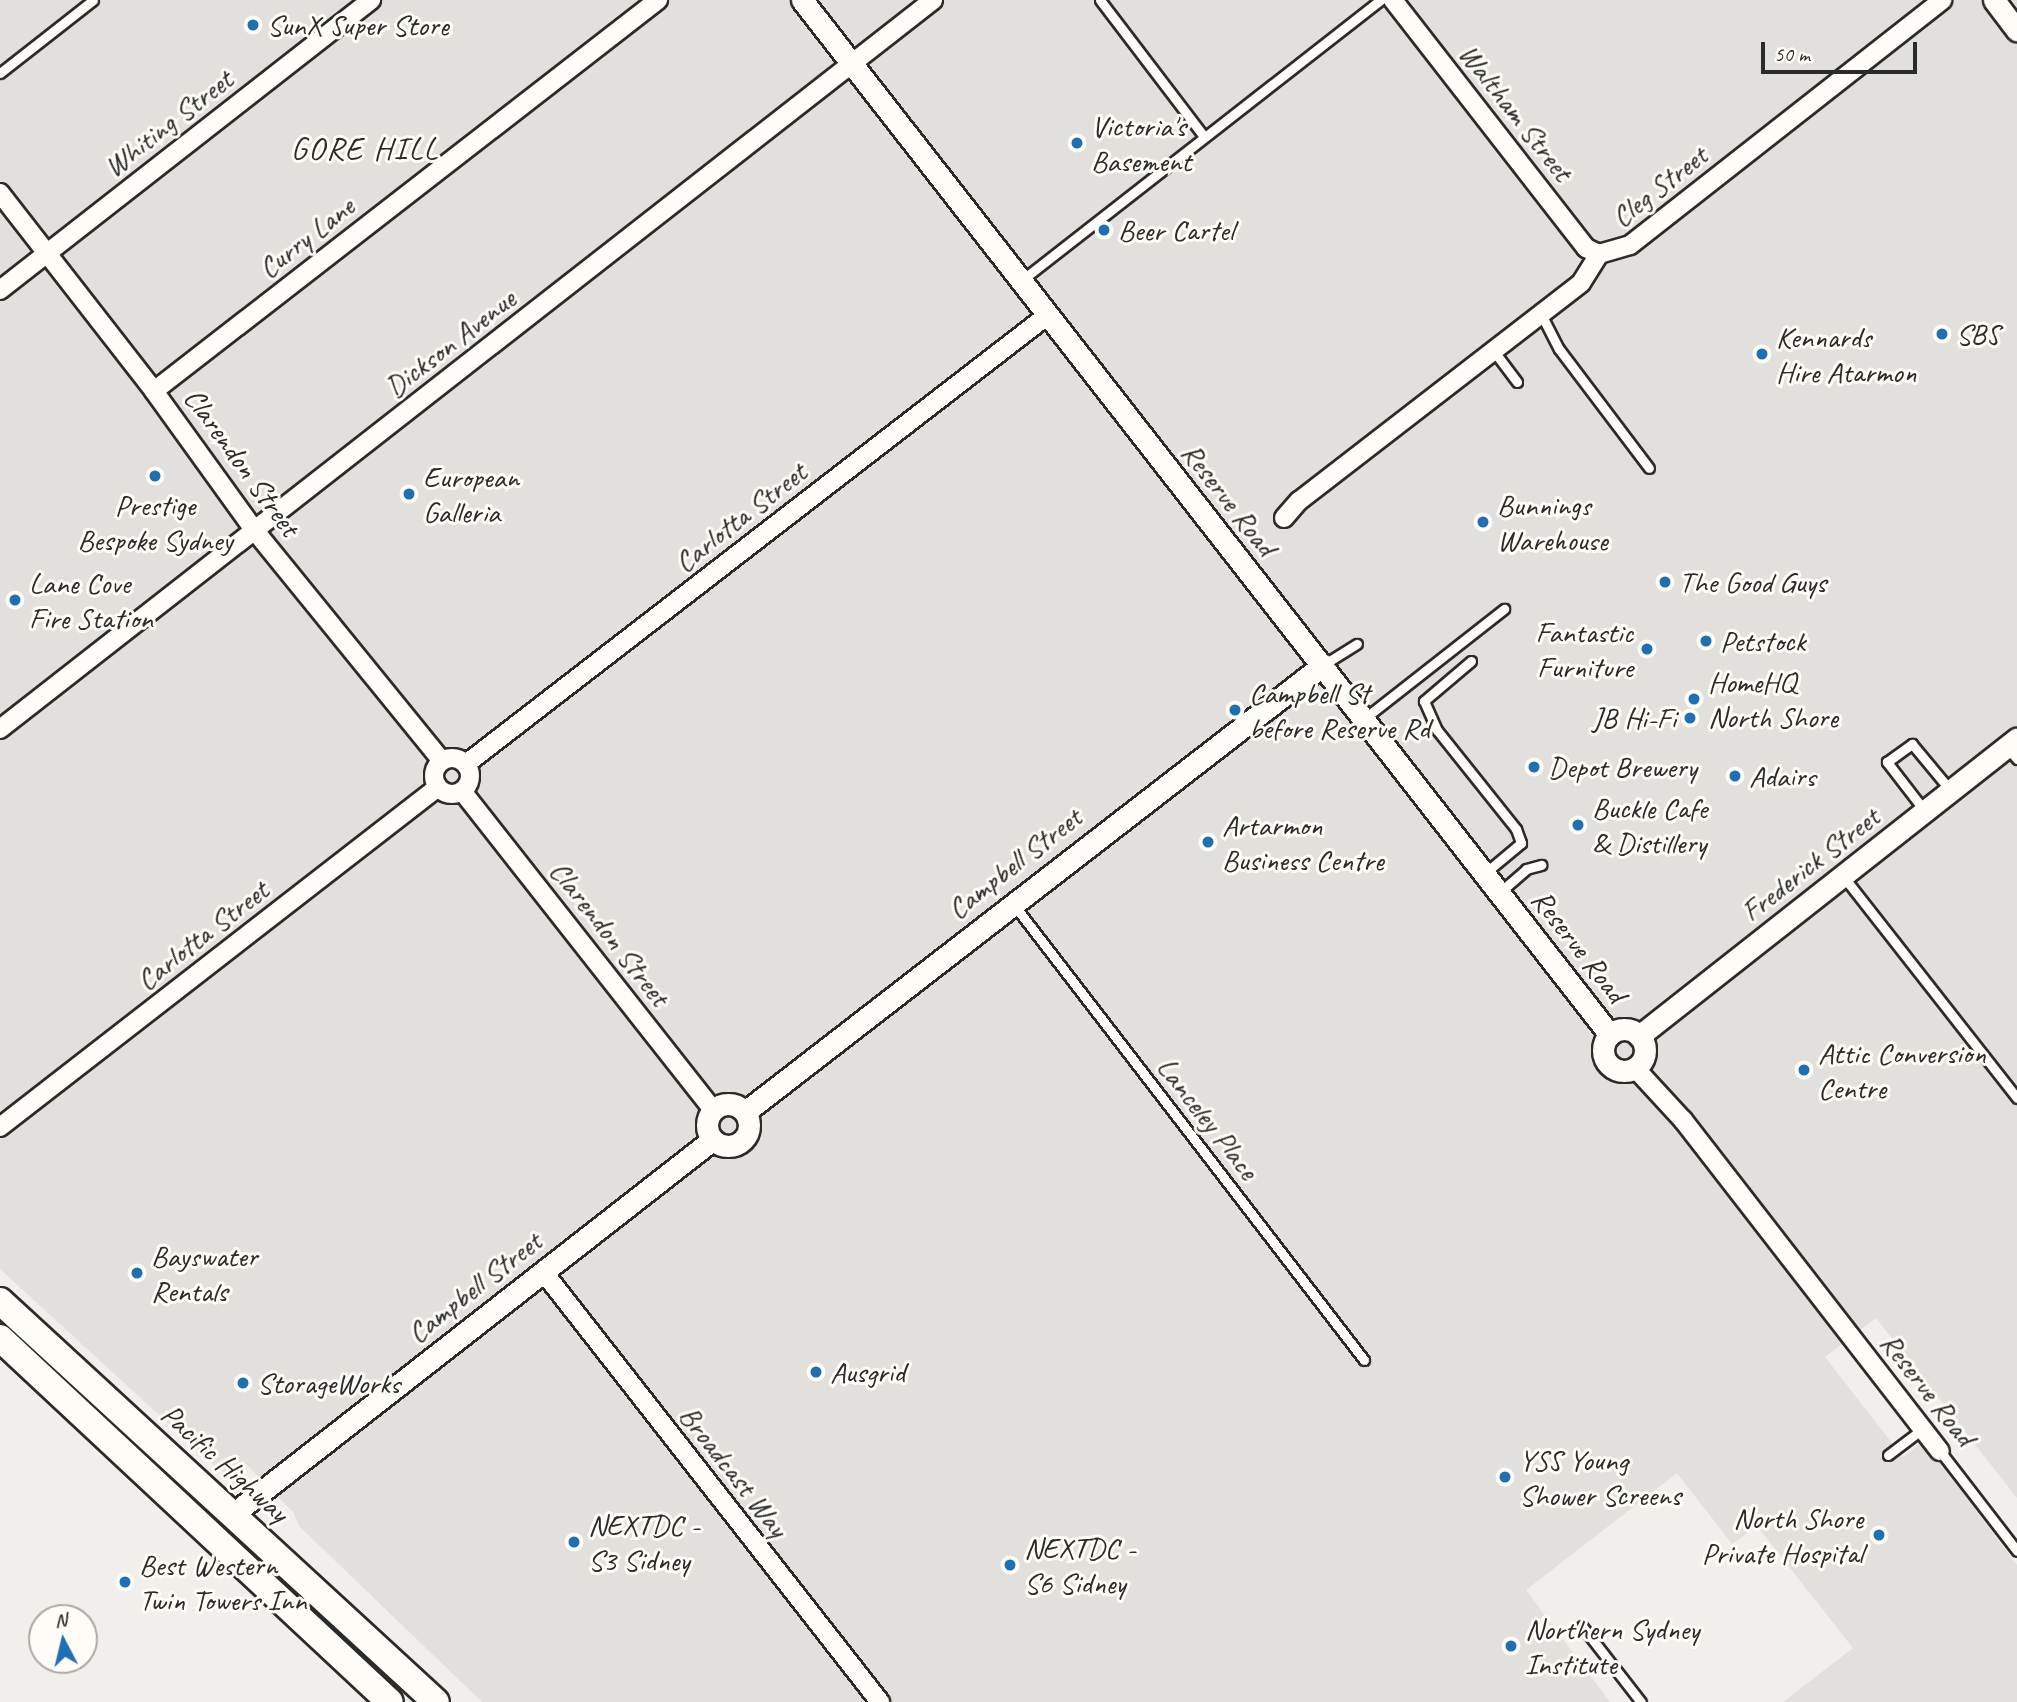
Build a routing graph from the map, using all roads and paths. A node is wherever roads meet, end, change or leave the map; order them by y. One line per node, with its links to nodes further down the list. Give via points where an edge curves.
1 (93, 0): 13 (lane)
2 (371, 0): 16 (street, Whiting Street)
3 (658, 0): 24 (street, Curry Lane)
4 (802, 0): 12 (street, Reserve Road)
5 (933, 0): 12 (street, Dickson Avenue)
6 (1100, 0): 14 (lane)
7 (1381, 0): 14 (lane)
8 (1394, 0): 17 (street, Waltham Street, via 1587,248)
9 (1944, 0): 17 (street, Cleg Street, via 1630,245)
10 (1994, 0): 11 (street)
11 (2017, 30)
12 (853, 62): 18 (street, Reserve Road); 27 (street, Dickson Avenue)
13 (0, 72)
14 (1203, 135): 18 (lane)
15 (0, 192): 16 (street, Clarendon Street)
16 (47, 253): 19 (street, Whiting Street); 24 (street, Clarendon Street)
17 (1599, 254): 21 (street, Cleg Street, via 1581,283)
18 (1022, 280): 20 (street, Reserve Road)
19 (0, 290)
20 (1049, 314): 31 (street, Reserve Road); 36 (street, Carlotta Street)
21 (1541, 314): 22 (street, Cleg Street); 25 (lane, via 1552,339)
22 (1493, 351): 23 (lane); 26 (street, Cleg Street, via 1299,501)
23 (1517, 382)
24 (154, 391): 27 (street, Clarendon Street)
25 (1649, 468)
26 (1284, 518)
27 (256, 531): 33 (street, Dickson Avenue); 35 (street, Clarendon Street)
28 (1504, 609): 32 (lane)
29 (1357, 643): 31 (lane)
30 (1471, 662): 42 (lane, via 1424,701 1437,730 1516,829 1521,843)
31 (1323, 665): 32 (street, Reserve Road); 45 (street, Campbell Street)
32 (1365, 718): 42 (street, Reserve Road)
33 (0, 729)
34 (2014, 749): 39 (street, Frederick Street)
35 (442, 761): 36 (street, via 454,758); 37 (street, via 434,776)
36 (466, 764): 38 (street, via 470,776)
37 (438, 787): 38 (street, via 449,794); 52 (street, Carlotta Street)
38 (462, 791): 50 (street, Clarendon Street)
39 (1951, 791): 40 (street, Frederick Street); 40 (lane, via 1912,744 1887,762)
40 (1925, 811): 43 (street, Frederick Street)
41 (1541, 864): 44 (lane, via 1526,869)
42 (1485, 873): 44 (street, Reserve Road)
43 (1843, 876): 47 (street, Frederick Street); 49 (lane)
44 (1500, 891): 46 (street, Reserve Road)
45 (1014, 905): 51 (street, Campbell Street); 57 (lane, Lanceley Place)
46 (1610, 1035): 47 (street, via 1622,1029); 48 (street, via 1604,1046 1609,1065 1622,1071)
47 (1639, 1036): 48 (street, via 1644,1057)
48 (1635, 1068): 58 (street, Reserve Road, via 1683,1120)
49 (2017, 1098)
50 (713, 1110): 51 (street, via 733,1104); 53 (street, via 706,1128)
51 (745, 1112): 53 (street, via 750,1126 739,1144 724,1147)
52 (0, 1127)
53 (712, 1140): 54 (street, Campbell Street)
54 (545, 1274): 61 (street, Campbell Street); 67 (street, Broadcast Way)
55 (0, 1301): 61 (main road, Pacific Highway)
56 (0, 1338): 62 (main road, Pacific Highway)
57 (1364, 1360)
58 (1921, 1430): 59 (street, Reserve Road); 60 (lane)
59 (1940, 1451): 63 (lane, Reserve Road)
60 (1888, 1455)
61 (233, 1514): 62 (main road, Campbell Street); 66 (main road, Pacific Highway)
62 (208, 1534): 65 (main road, Pacific Highway)
63 (2017, 1551)
64 (1582, 1626): 68 (lane)
65 (390, 1702)
66 (436, 1702)
67 (880, 1702)
68 (1641, 1702)

